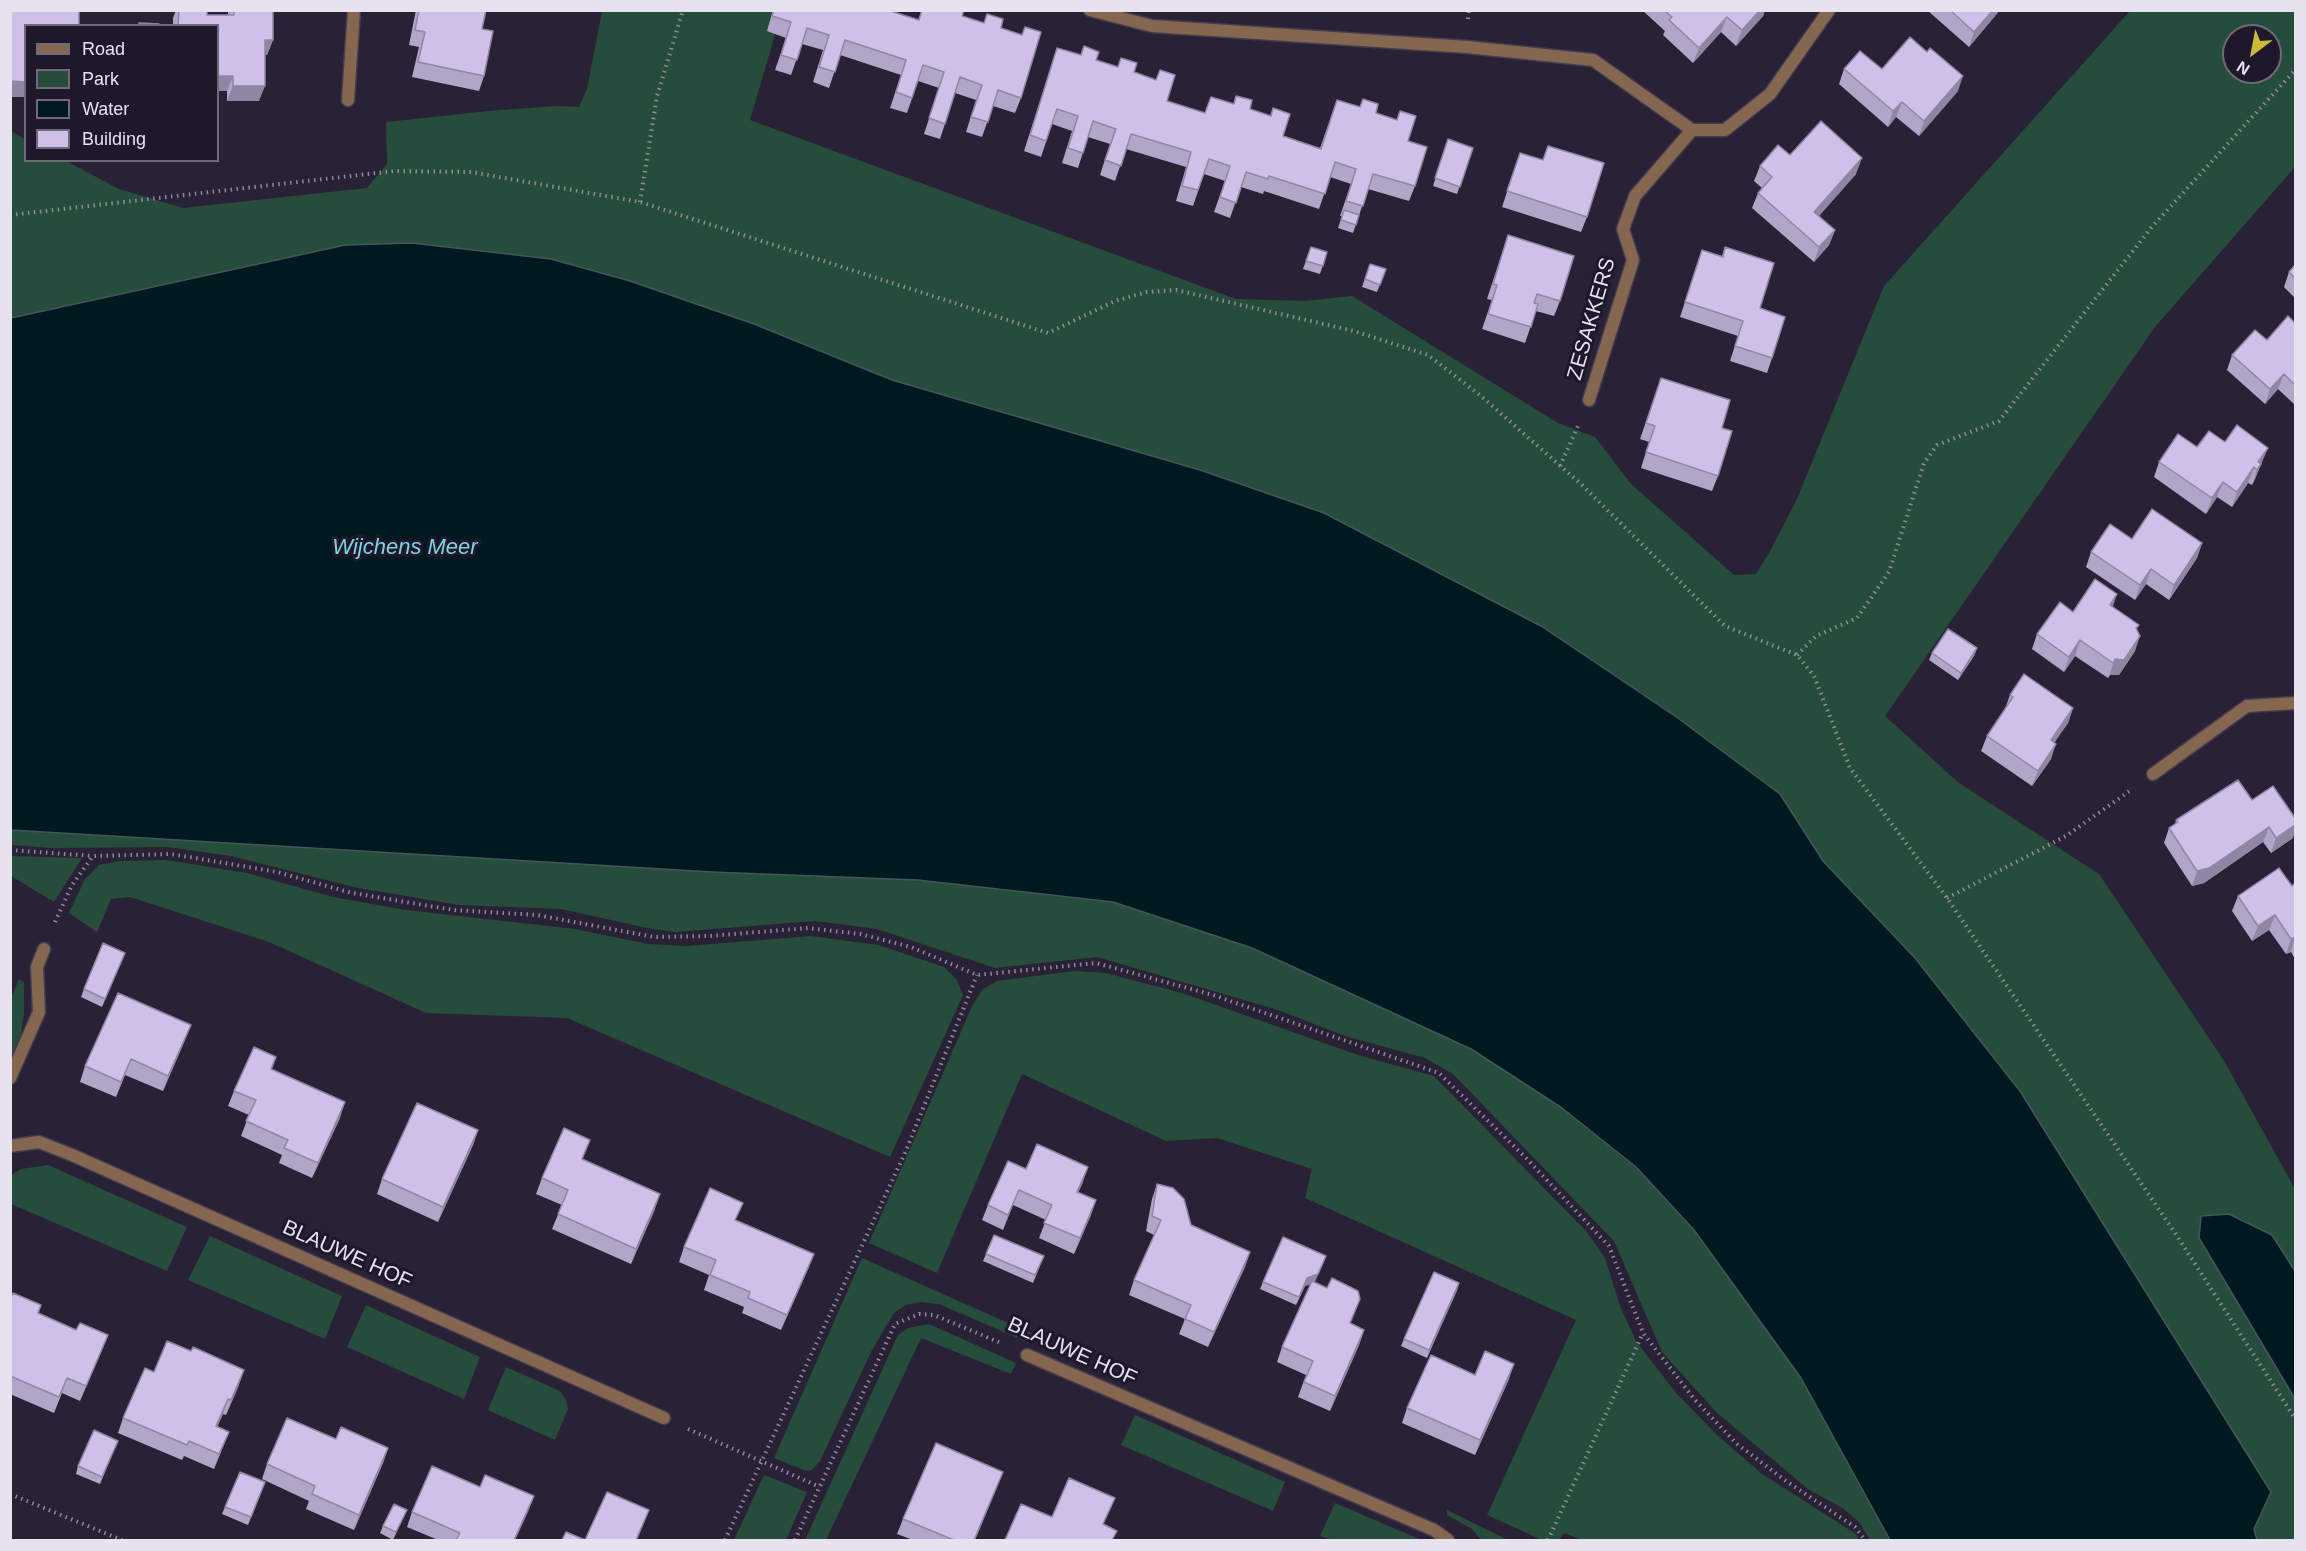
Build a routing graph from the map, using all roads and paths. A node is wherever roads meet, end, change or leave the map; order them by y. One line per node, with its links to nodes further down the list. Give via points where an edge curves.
1 (354, 10): 6 (street)
2 (683, 10): 8 (path, via 657,96)
3 (1090, 10): 7 (street, via 1152,26 1467,47 1593,60)
4 (1829, 10): 7 (street, via 1770,94 1725,130)
5 (2295, 69): 12 (path, via 2151,228 1999,421 1937,445 1924,463 1889,572 1857,618 1816,636)
6 (348, 100)
7 (1692, 130): 10 (street, ZESAKKERS, via 1635,196 1623,229 1633,260)
8 (639, 202): 9 (path, via 471,172 394,171); 11 (path, via 1048,333 1115,302 1147,292 1176,290 1354,331 1428,355)
9 (10, 215)
10 (1589, 400): 11 (path)
11 (1560, 466): 12 (path, via 1725,626)
12 (1797, 655): 17 (path, via 1814,676 1850,768)
13 (2295, 703): 14 (street, via 2247,706)
14 (2153, 774): 17 (path, via 2066,836)
15 (10, 850): 16 (path)
16 (93, 856): 18 (path, via 72,885); 19 (path, via 171,854 277,872 352,894 454,910 537,915 654,937 808,928 860,934 911,947)
17 (1947, 898): 25 (path, via 2171,1227)
18 (44, 949): 20 (street, via 37,967 39,1012)
19 (977, 975): 22 (path, via 1096,963 1213,995 1439,1073 1609,1246); 26 (path, via 905,1153)
20 (10, 1078)
21 (10, 1146): 24 (street, BLAUWE HOF, via 39,1142 72,1155)
22 (1642, 1333): 33 (path); 34 (path, via 1695,1400 1737,1444 1855,1527)
23 (1027, 1355): 27 (path, BLAUWE HOF, via 934,1315 919,1314 895,1324); 32 (street, BLAUWE HOF, via 1434,1530)
24 (664, 1418): 26 (path)
25 (2295, 1420)
26 (764, 1463): 27 (path); 30 (path)
27 (819, 1487): 31 (path, BLAUWE HOF)
28 (10, 1494): 29 (path)
29 (122, 1540)
30 (725, 1540)
31 (795, 1540)
32 (1448, 1540)
33 (1548, 1540)
34 (1865, 1540)

